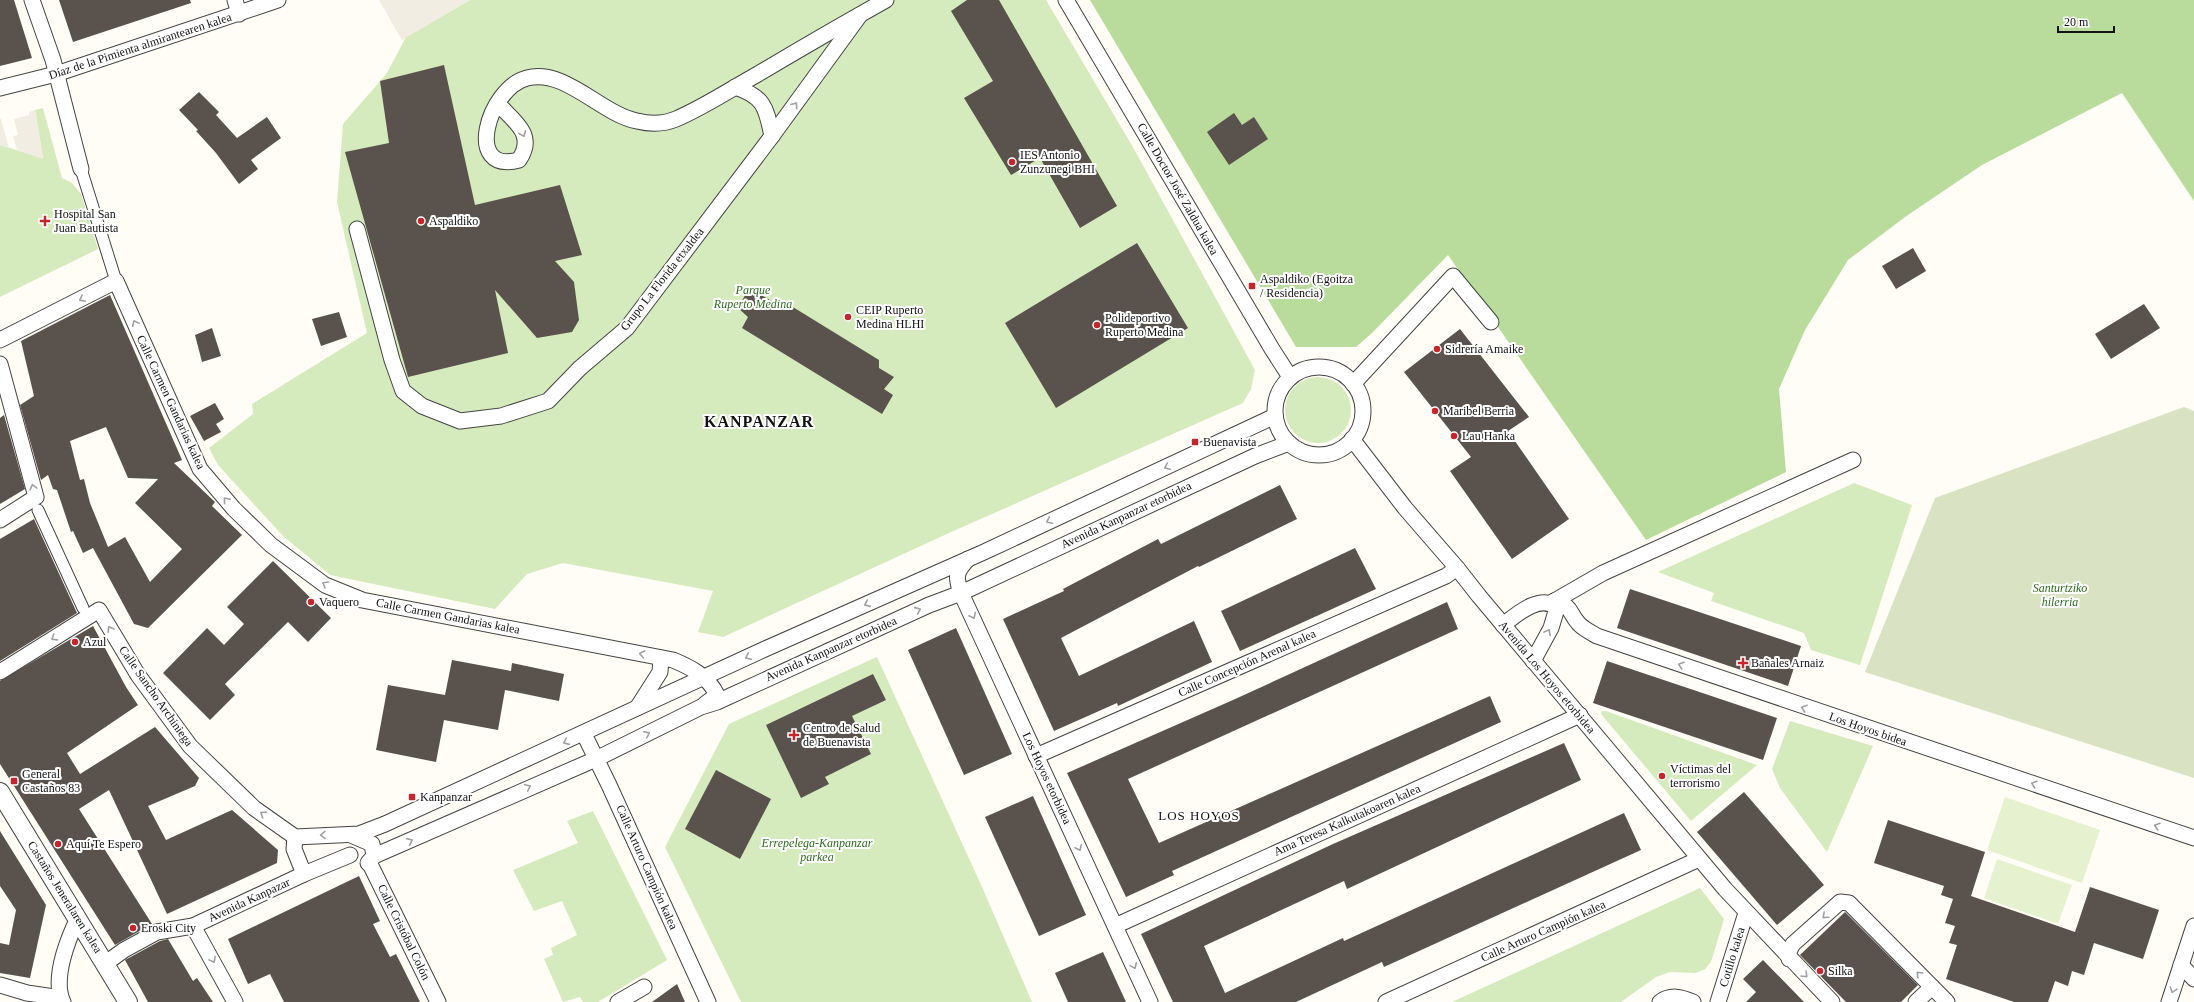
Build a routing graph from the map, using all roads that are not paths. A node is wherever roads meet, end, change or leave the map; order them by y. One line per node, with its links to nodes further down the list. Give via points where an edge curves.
1 (32, 0): 7 (street, Calle Carmen Gandarias kalea)
2 (278, 0): 5 (street, Díaz de la Pimienta almirantearen kalea)
3 (886, 0): 6 (street, Grupo La Florida etxaldea)
4 (1066, 0): 18 (street, Calle Doctor José Zaldua kalea)
5 (237, 7): 7 (street, Díaz de la Pimienta almirantearen kalea)
6 (860, 15): 8 (street, Grupo La Florida etxaldea); 11 (street, Grupo La Florida etxaldea, one-way to 6)
7 (56, 74): 9 (street, Díaz de la Pimienta almirantearen kalea); 12 (street, Calle Carmen Gandarias kalea)
8 (735, 87): 10 (street, Grupo La Florida etxaldea, via 674,120 655,123 636,121 616,114 559,80 542,76 526,78 508,89 502,93); 11 (street, via 751,92 766,107)
9 (0, 88)
10 (498, 104)
11 (772, 136): 13 (street, Grupo La Florida etxaldea, via 626,328 580,368 548,401 501,416 460,421 422,406 403,391 392,360)
12 (81, 169): 14 (street, Calle Carmen Gandarias kalea)
13 (357, 229)
14 (116, 281): 16 (street, one-way to 16); 32 (street, Calle Carmen Gandarias kalea, one-way to 14, via 362,600 325,585 271,546 200,469)
15 (1491, 322): 19 (street, via 1453,276)
16 (0, 340)
17 (0, 364): 25 (street, one-way to 17, via 36,497)
18 (1290, 377): 19 (street, via 1302,370 1330,368 1343,374); 20 (street, via 1281,388)
19 (1353, 384): 21 (street, via 1360,394 1362,418 1359,429)
20 (1275, 416): 22 (street); 26 (street, one-way to 26)
21 (1352, 439): 22 (street, via 1342,448 1329,453 1301,451); 27 (street, Avenida Los Hoyos etorbidea, via 1405,508)
22 (1289, 444): 28 (street, Avenida Kanpanzar etorbidea, via 1255,456)
23 (1853, 460): 29 (street, via 1603,573)
24 (38, 510): 30 (street)
25 (0, 520)
26 (970, 557): 28 (street, Los Hoyos etorbidea, via 960,568 956,580); 35 (street, one-way to 35)
27 (1457, 568): 31 (street, Avenida Los Hoyos etorbidea); 40 (street, Calle Concepción Arenal kalea, via 1446,576)
28 (961, 593): 36 (street, Avenida Kanpanzar etorbidea, one-way to 28); 40 (street, Los Hoyos etorbidea, one-way to 40)
29 (1553, 602): 31 (street, via 1524,610); 33 (street, one-way to 29, via 1555,617 1557,608); 45 (street, Los Hoyos bidea, one-way to 29, via 1597,636 1578,622 1570,608)
30 (83, 608)
31 (1503, 625): 33 (street, Avenida Los Hoyos etorbidea)
32 (661, 658): 35 (street, Calle Carmen Gandarias kalea, via 694,669); 37 (street, via 660,672)
33 (1533, 661): 38 (street, Avenida Los Hoyos etorbidea)
34 (0, 672): 43 (street, Calle Sancho Archiniega, one-way to 34, via 254,808 190,746 138,675 99,610)
35 (703, 678): 36 (street, Calle Carmen Gandarias kalea, via 717,694); 37 (street)
36 (701, 707): 41 (street, Avenida Kanpanzar etorbidea, one-way to 36)
37 (636, 710): 39 (street)
38 (1580, 715): 48 (street, Avenida Los Hoyos etorbidea); 53 (street, Ama Teresa Kalkutakoaren kalea)
39 (584, 734): 41 (street, Calle Arturo Campión kalea); 44 (street, one-way to 44, via 384,824)
40 (1036, 756): 53 (street, Los Hoyos etorbidea, one-way to 53)
41 (596, 758): 47 (street, Avenida Kanpanzar etorbidea, one-way to 41); 67 (street, Calle Arturo Campión kalea)
42 (0, 792): 51 (street, Castaños Jeneralaren kalea)
43 (295, 837): 44 (street, one-way to 43); 49 (street, via 294,849)
44 (360, 838): 46 (street, via 351,845); 47 (street, via 374,848)
45 (2194, 838)
46 (350, 855): 47 (street, via 358,864); 49 (street, Avenida Kanpazar)
47 (371, 859): 65 (street, Calle Cristóbal Colón)
48 (1699, 859): 50 (street, Avenida Los Hoyos etorbidea); 69 (street, Calle Arturo Campión kalea)
49 (304, 874): 52 (street, Avenida Kanpazar)
50 (1746, 913): 55 (street, Avenida Los Hoyos etorbidea); 72 (street, Cotillo kalea)
51 (78, 918): 56 (street, Castaños Jeneralaren kalea); 62 (street, via 69,936 60,968)
52 (193, 926): 56 (street, Avenida Kanpazar, via 157,932); 64 (street, one-way to 64)
53 (1115, 926): 68 (street, Los Hoyos etorbidea, one-way to 68)
54 (2194, 926): 57 (street)
55 (1786, 951): 61 (street, one-way to 55, via 1849,903 1845,902 1840,902); 73 (street, one-way to 73)
56 (106, 963): 63 (street, Castaños Jeneralaren kalea)
57 (2181, 965): 58 (street); 76 (street, one-way to 76)
58 (2194, 979)
59 (0, 985): 62 (street)
60 (644, 987): 66 (street)
61 (1932, 987): 74 (street); 75 (street)
62 (62, 1000)
63 (128, 1002)
64 (235, 1002)
65 (438, 1002)
66 (618, 1002)
67 (708, 1002)
68 (1150, 1002)
69 (1386, 1002)
70 (1660, 1002): 71 (street, via 1666,997 1678,996)
71 (1694, 1002)
72 (1718, 1002)
73 (1832, 1002)
74 (1916, 1002)
75 (1947, 1002)
76 (2169, 1002)

